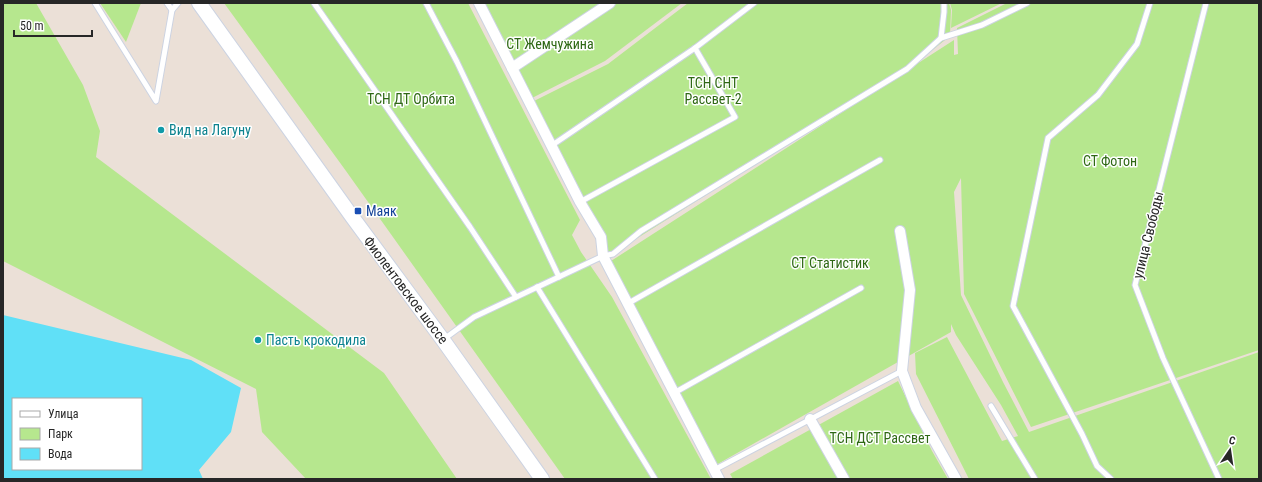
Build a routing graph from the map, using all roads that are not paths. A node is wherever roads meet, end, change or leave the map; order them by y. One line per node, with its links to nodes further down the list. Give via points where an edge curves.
1 (95, 3): 14 (lane, via 156,101)
2 (167, 3): 14 (lane)
3 (178, 3): 14 (lane)
4 (314, 3): 26 (lane)
5 (426, 3): 23 (lane, via 457,62)
6 (479, 3): 17 (street)
7 (610, 3): 17 (street)
8 (754, 3): 16 (lane)
9 (944, 3): 15 (lane)
10 (1027, 3): 15 (lane, via 982,25)
11 (1150, 3): 39 (lane, via 1137,44 1098,95 1048,138 1012,306 1097,466)
12 (1206, 3): 40 (lane, улица Свободы, via 1135,285 1163,358)
13 (204, 6): 28 (main road, Фиолентовское шоссе, via 344,206)
14 (172, 10)
15 (941, 38): 22 (lane, via 907,69 641,232 613,254)
16 (695, 48): 18 (lane); 20 (lane, via 735,116)
17 (512, 68): 18 (street)
18 (551, 146): 20 (street)
19 (880, 160): 27 (lane)
20 (580, 202): 22 (street, via 601,237)
21 (900, 231): 29 (street, via 910,290)
22 (604, 256): 23 (lane); 27 (street)
23 (559, 277): 24 (lane)
24 (537, 287): 26 (lane); 35 (lane)
25 (861, 288): 30 (lane)
26 (516, 297): 28 (lane, via 474,317)
27 (627, 304): 30 (street)
28 (443, 340): 34 (main road, Фиолентовское шоссе)
29 (902, 371): 32 (lane); 37 (street, via 916,408)
30 (674, 393): 33 (street)
31 (991, 406): 38 (lane)
32 (810, 419): 33 (lane); 36 (street)
33 (717, 475)
34 (542, 479)
35 (655, 479)
36 (844, 479)
37 (956, 479)
38 (1035, 479)
39 (1111, 479)
40 (1219, 479)

